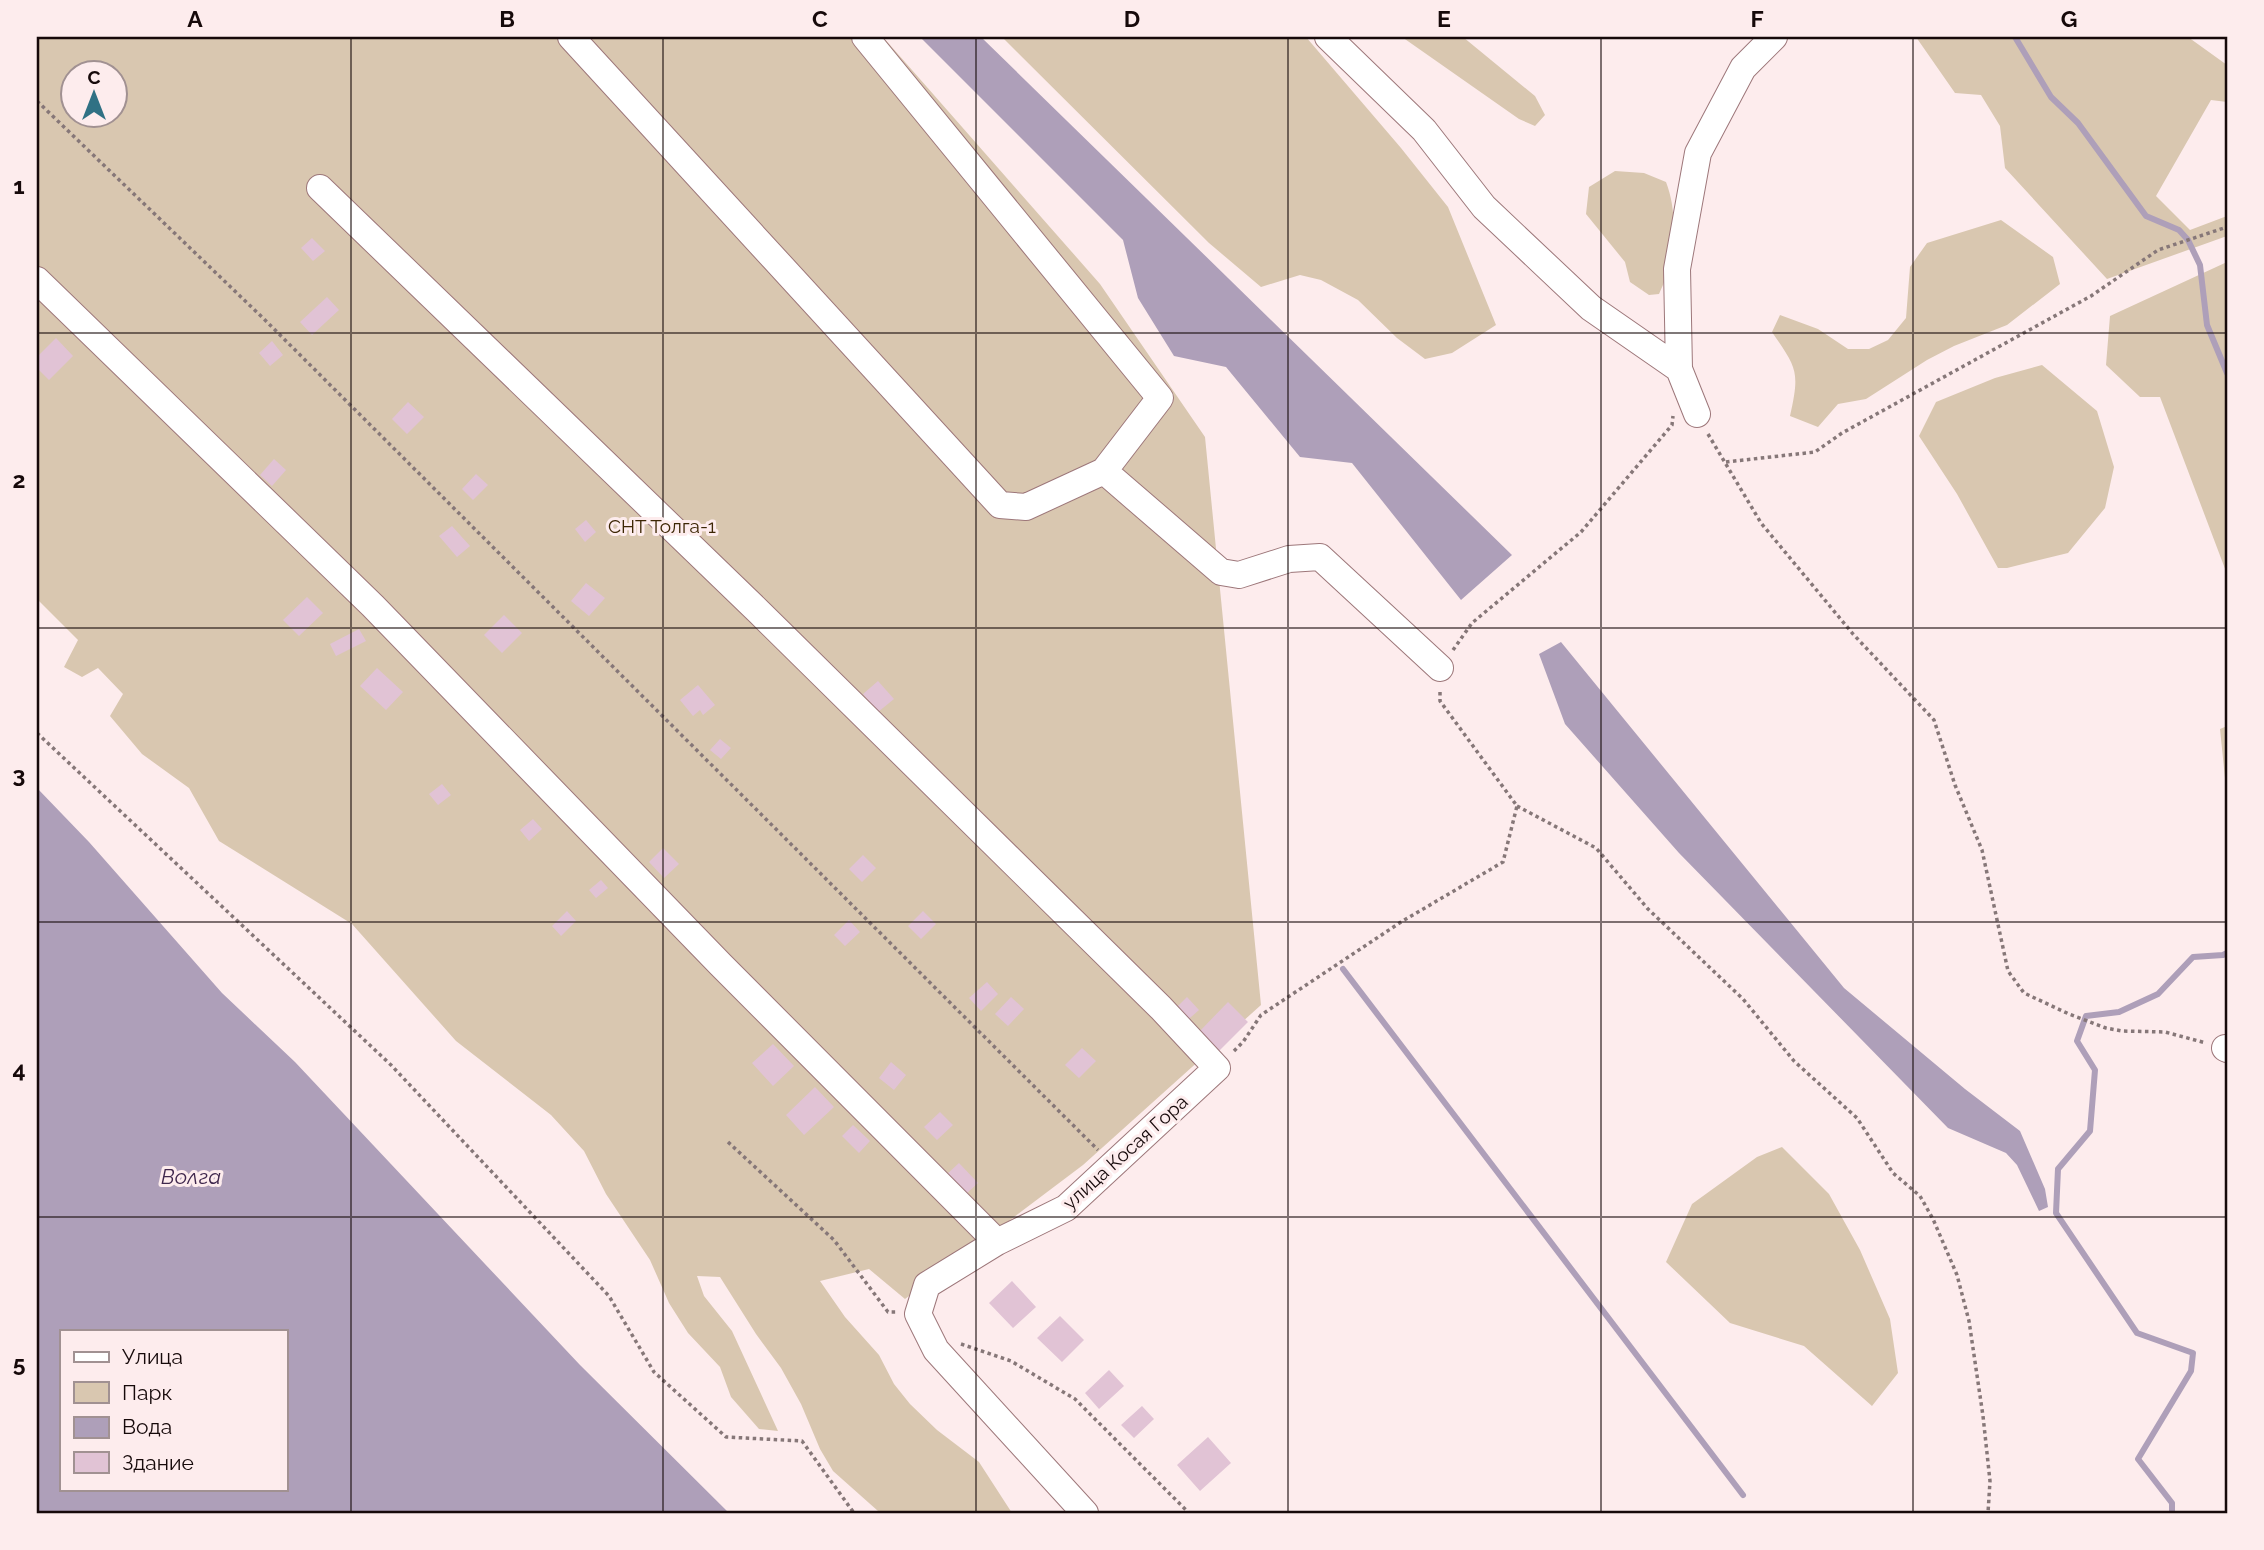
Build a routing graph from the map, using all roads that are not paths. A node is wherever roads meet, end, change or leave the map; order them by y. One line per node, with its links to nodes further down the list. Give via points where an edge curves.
1 (571, 37): 9 (street, via 1000,505 1026,507)
2 (865, 37): 9 (street, via 1160,398)
3 (1328, 37): 7 (street, via 1424,130 1484,207 1591,308)
4 (1774, 37): 7 (street, via 1743,68 1698,153 1676,269)
5 (320, 188): 11 (street, улица Косая Гора, via 759,612 1217,1068 1066,1208)
6 (37, 281): 11 (street, via 373,606)
7 (1679, 369): 8 (street)
8 (1685, 414)
9 (1104, 471): 10 (street, via 1221,572 1239,575 1289,559 1320,557)
10 (1440, 668)
11 (997, 1242): 12 (street, улица Косая Гора, via 927,1286 922,1324 943,1357)
12 (1086, 1513)

